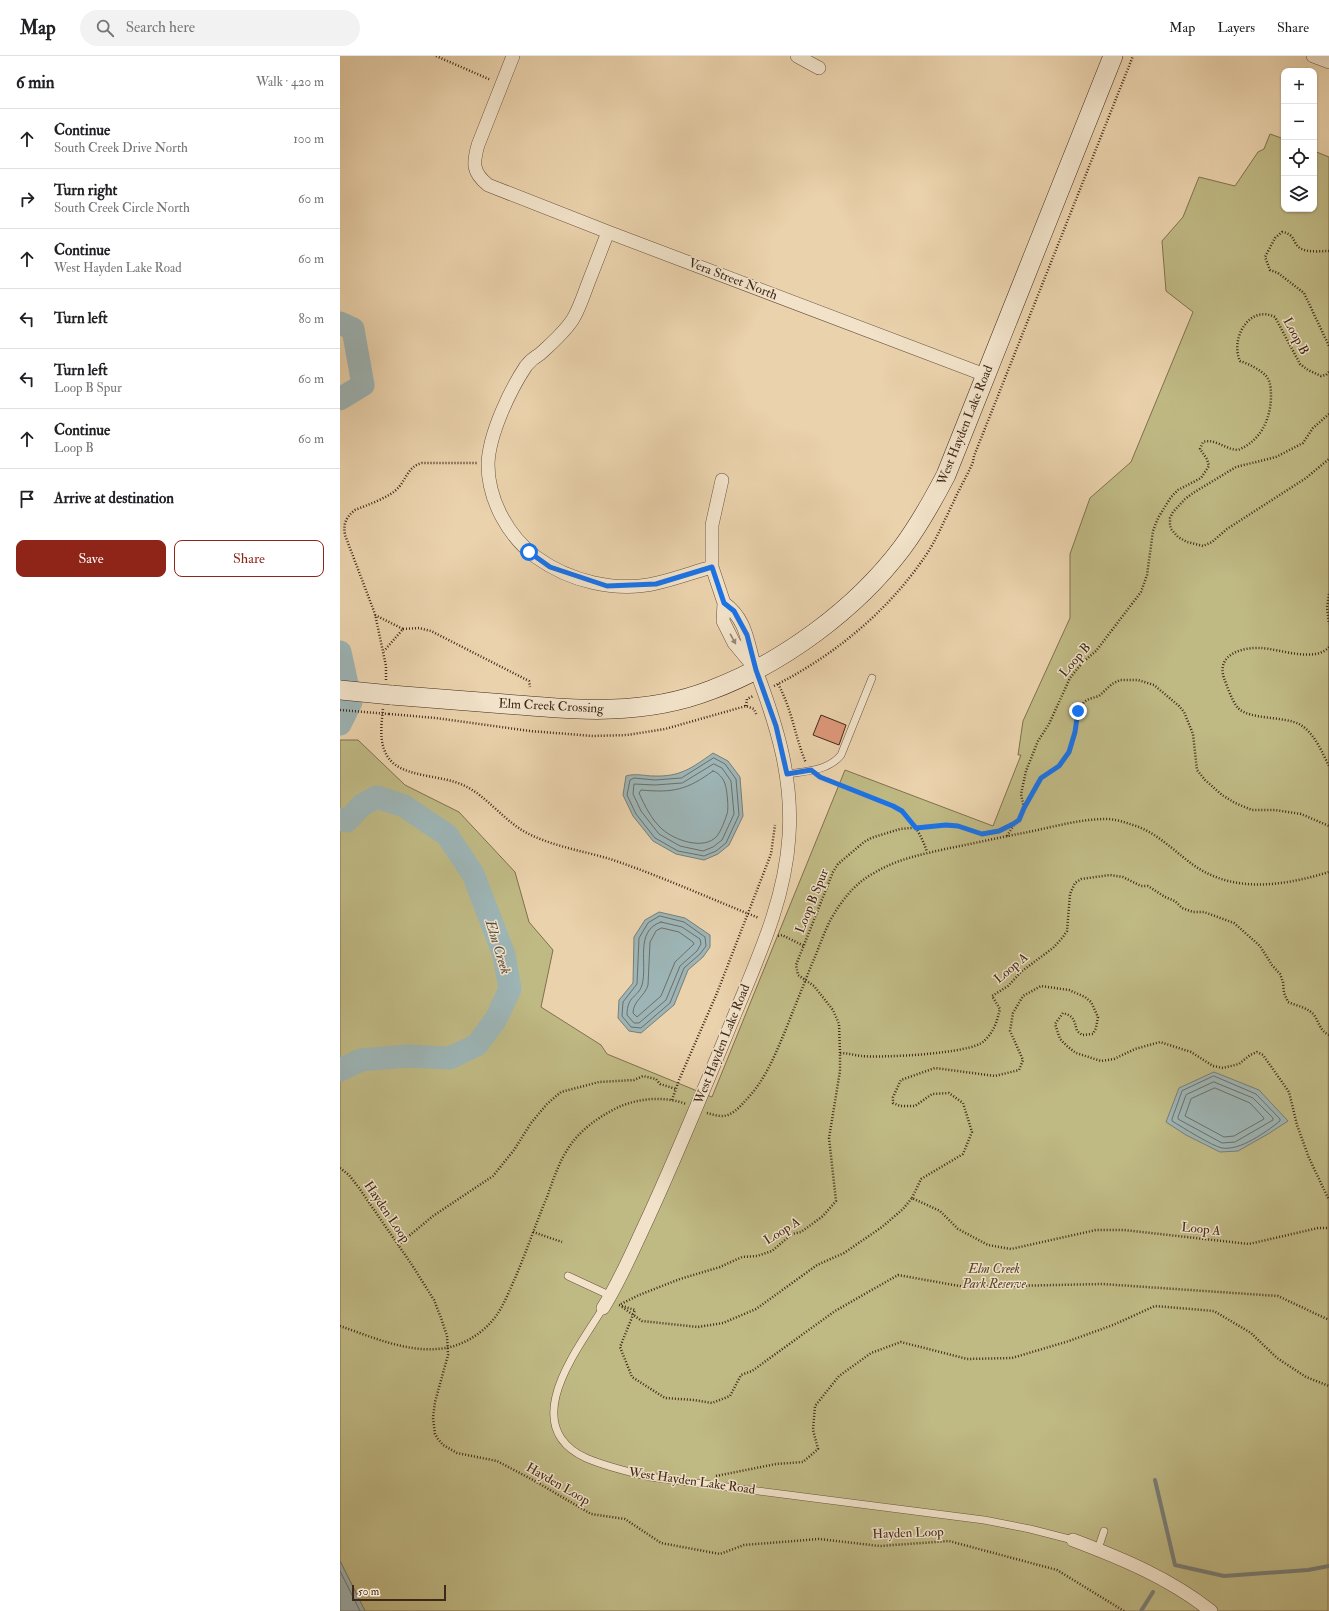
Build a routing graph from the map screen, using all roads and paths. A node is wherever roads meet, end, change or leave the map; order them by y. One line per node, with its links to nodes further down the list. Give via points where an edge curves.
1 (436, 56): 8 (path)
2 (513, 56): 8 (street)
3 (797, 56): 7 (street)
4 (1113, 56): 13 (main road, West Hayden Lake Road)
5 (1313, 56): 6 (street)
6 (1329, 62)
7 (819, 68)
8 (502, 84): 9 (street, Vera Street North, via 478,145 474,160 476,174 495,188)
9 (608, 232): 13 (street, Vera Street North); 17 (street, via 573,319 559,337 527,364 508,396 494,433 488,463 499,512 512,535 529,552 550,567 607,586 656,584)
10 (1329, 251): 11 (path, Loop B, via 1303,250 1292,236 1282,232 1275,238 1265,257 1270,270 1304,293)
11 (1329, 346)
12 (1329, 372): 36 (path, Loop B, via 1321,376 1300,364 1275,317 1261,314 1245,324 1237,354 1240,361 1266,377 1269,383 1270,404 1266,423 1253,441 1238,450 1212,441 1203,442 1201,445 1201,452 1209,466 1201,478 1178,490 1165,505 1153,530 1147,575 1141,592 1096,652 1082,663 1068,682 1049,724 1038,741 1029,762 1022,794)
13 (985, 375): 24 (main road, West Hayden Lake Road, via 946,475 926,512 901,549 872,583 838,614)
14 (1329, 414): 15 (path, via 1313,428 1303,443 1276,457 1236,467 1189,496 1173,512 1171,529 1187,542 1202,546 1212,542 1227,529 1306,478)
15 (1329, 458)
16 (722, 480): 17 (street, via 712,525)
17 (712, 567): 24 (street, via 724,603 734,611 747,635)
18 (1329, 594): 20 (path)
19 (375, 614): 21 (path)
20 (1329, 624)
21 (403, 629): 23 (path); 27 (path, via 425,629 443,636 529,681)
22 (1329, 647): 33 (path, via 1310,654 1250,649 1233,653 1222,668 1237,707 1250,714 1299,724 1313,737)
23 (384, 652)
24 (756, 670): 28 (main road, Elm Creek Crossing, bridge, via 692,697 613,710 571,709); 35 (street, West Hayden Lake Road, via 776,726)
25 (872, 678): 34 (lane, via 841,755 830,766)
26 (778, 684): 34 (path, via 790,712 806,765)
27 (530, 687)
28 (340, 690)
29 (747, 699): 30 (path)
30 (746, 706): 31 (path, bridge, via 665,729 593,736); 32 (path, via 754,709)
31 (340, 710)
32 (758, 718)
33 (1329, 766)
34 (811, 770): 35 (lane); 40 (path, via 820,777 893,806 902,811)
35 (787, 774): 44 (street, West Hayden Lake Road, via 790,819 788,849 781,893)
36 (1024, 808): 38 (path); 39 (path, via 1041,778 1059,766 1069,752 1078,711 1084,702 1099,696 1120,680 1138,680 1154,684 1184,712 1193,734 1197,770 1222,795 1252,810 1301,814)
37 (776, 818): 49 (path, via 771,854 717,993)
38 (1016, 822): 40 (path, Loop B Spur, via 999,831 982,834 958,826); 41 (path)
39 (1329, 826)
40 (916, 828): 42 (path); 45 (path, Loop B Spur, via 900,829 871,838 838,864 829,879)
41 (1007, 836): 42 (path); 43 (path, via 1081,822 1112,820 1144,829 1204,872 1240,884 1270,885)
42 (927, 852): 46 (path, via 889,865 853,889 830,920)
43 (1329, 872)
44 (767, 932): 45 (path, via 776,936 782,935); 61 (street, West Hayden Lake Road, via 694,1115)
45 (804, 946): 46 (path, Loop B Spur, via 796,968 798,974)
46 (806, 980): 48 (path, via 833,1010 839,1024); 52 (path, via 771,1064 752,1094 731,1114 721,1116)
47 (1329, 1035): 48 (path, Loop A, via 1321,1029 1306,1008 1288,1002 1280,974 1260,946 1234,923 1204,912 1182,908 1175,901 1148,886 1110,875 1081,879 1075,883 1070,894 1067,931 1052,948 1022,970 1008,986 992,996 1000,1009 995,1026 984,1042 970,1048 937,1054 862,1056)
48 (840, 1053): 61 (path, Loop A, via 840,1071 829,1138 836,1201 823,1216 801,1232 792,1234 772,1251 742,1257 639,1295)
49 (676, 1089): 50 (path); 59 (path, via 643,1076 634,1080 599,1082 561,1092 531,1123 493,1176 433,1216)
50 (672, 1100): 51 (path); 57 (path, via 652,1099 624,1105 602,1116 575,1139 564,1155)
51 (690, 1105)
52 (703, 1112)
53 (340, 1168): 59 (path, Hayden Loop, via 359,1188)
54 (912, 1198): 55 (path, via 921,1178 963,1154 972,1132 963,1103 949,1094 932,1094 915,1106 900,1106 893,1103 893,1096 901,1080 935,1068 995,1076 1019,1070 1023,1060 1010,1031 1013,1013 1023,996 1040,986 1069,990 1091,1002 1098,1017 1093,1034 1082,1035 1077,1031 1070,1014 1063,1013 1056,1024 1060,1039 1072,1050 1101,1061 1114,1059 1135,1049 1160,1042 1191,1052 1213,1066 1223,1068 1239,1064 1257,1052 1263,1055 1289,1092 1297,1125); 56 (path, Loop A, via 940,1211 958,1229 988,1245 1011,1249 1096,1230 1124,1230 1250,1244 1318,1228); 63 (path, via 882,1227 844,1253 817,1265 756,1309 722,1323 698,1327 642,1321)
55 (1329, 1200)
56 (1329, 1228)
57 (533, 1232): 58 (path); 66 (path, via 512,1286 495,1317 477,1334 460,1344)
58 (562, 1242)
59 (398, 1245): 66 (path, Hayden Loop, via 434,1300 446,1331)
60 (568, 1276): 61 (lane)
61 (615, 1300): 62 (street, West Hayden Lake Road); 63 (path)
62 (603, 1308): 68 (lane, West Hayden Lake Road, via 560,1381 554,1400 555,1427 570,1448 585,1458 650,1477)
63 (633, 1314): 64 (path, via 620,1347 632,1377 665,1398 712,1403 730,1396 741,1375 752,1372 835,1311 898,1275 965,1287 1102,1284 1278,1296)
64 (1329, 1320)
65 (341, 1326): 66 (path, via 410,1348)
66 (448, 1347): 72 (path, Hayden Loop, via 433,1418 435,1434 443,1445 457,1453 497,1461 591,1514 625,1519 661,1543 720,1554 744,1545 819,1539 880,1546 949,1541 1057,1570)
67 (1329, 1386): 68 (path, via 1306,1377 1277,1358 1251,1333 1214,1311 1156,1306 1113,1325 1012,1358 967,1359 901,1342 871,1353 839,1376 815,1406 813,1430 818,1449 803,1462 768,1465)
68 (695, 1482): 70 (lane, West Hayden Lake Road, via 984,1520)
69 (1104, 1531): 71 (lane)
70 (1073, 1540): 71 (street, West Hayden Lake Road)
71 (1098, 1549): 73 (street, West Hayden Lake Road, via 1150,1571)
72 (1124, 1611)
73 (1211, 1611)

